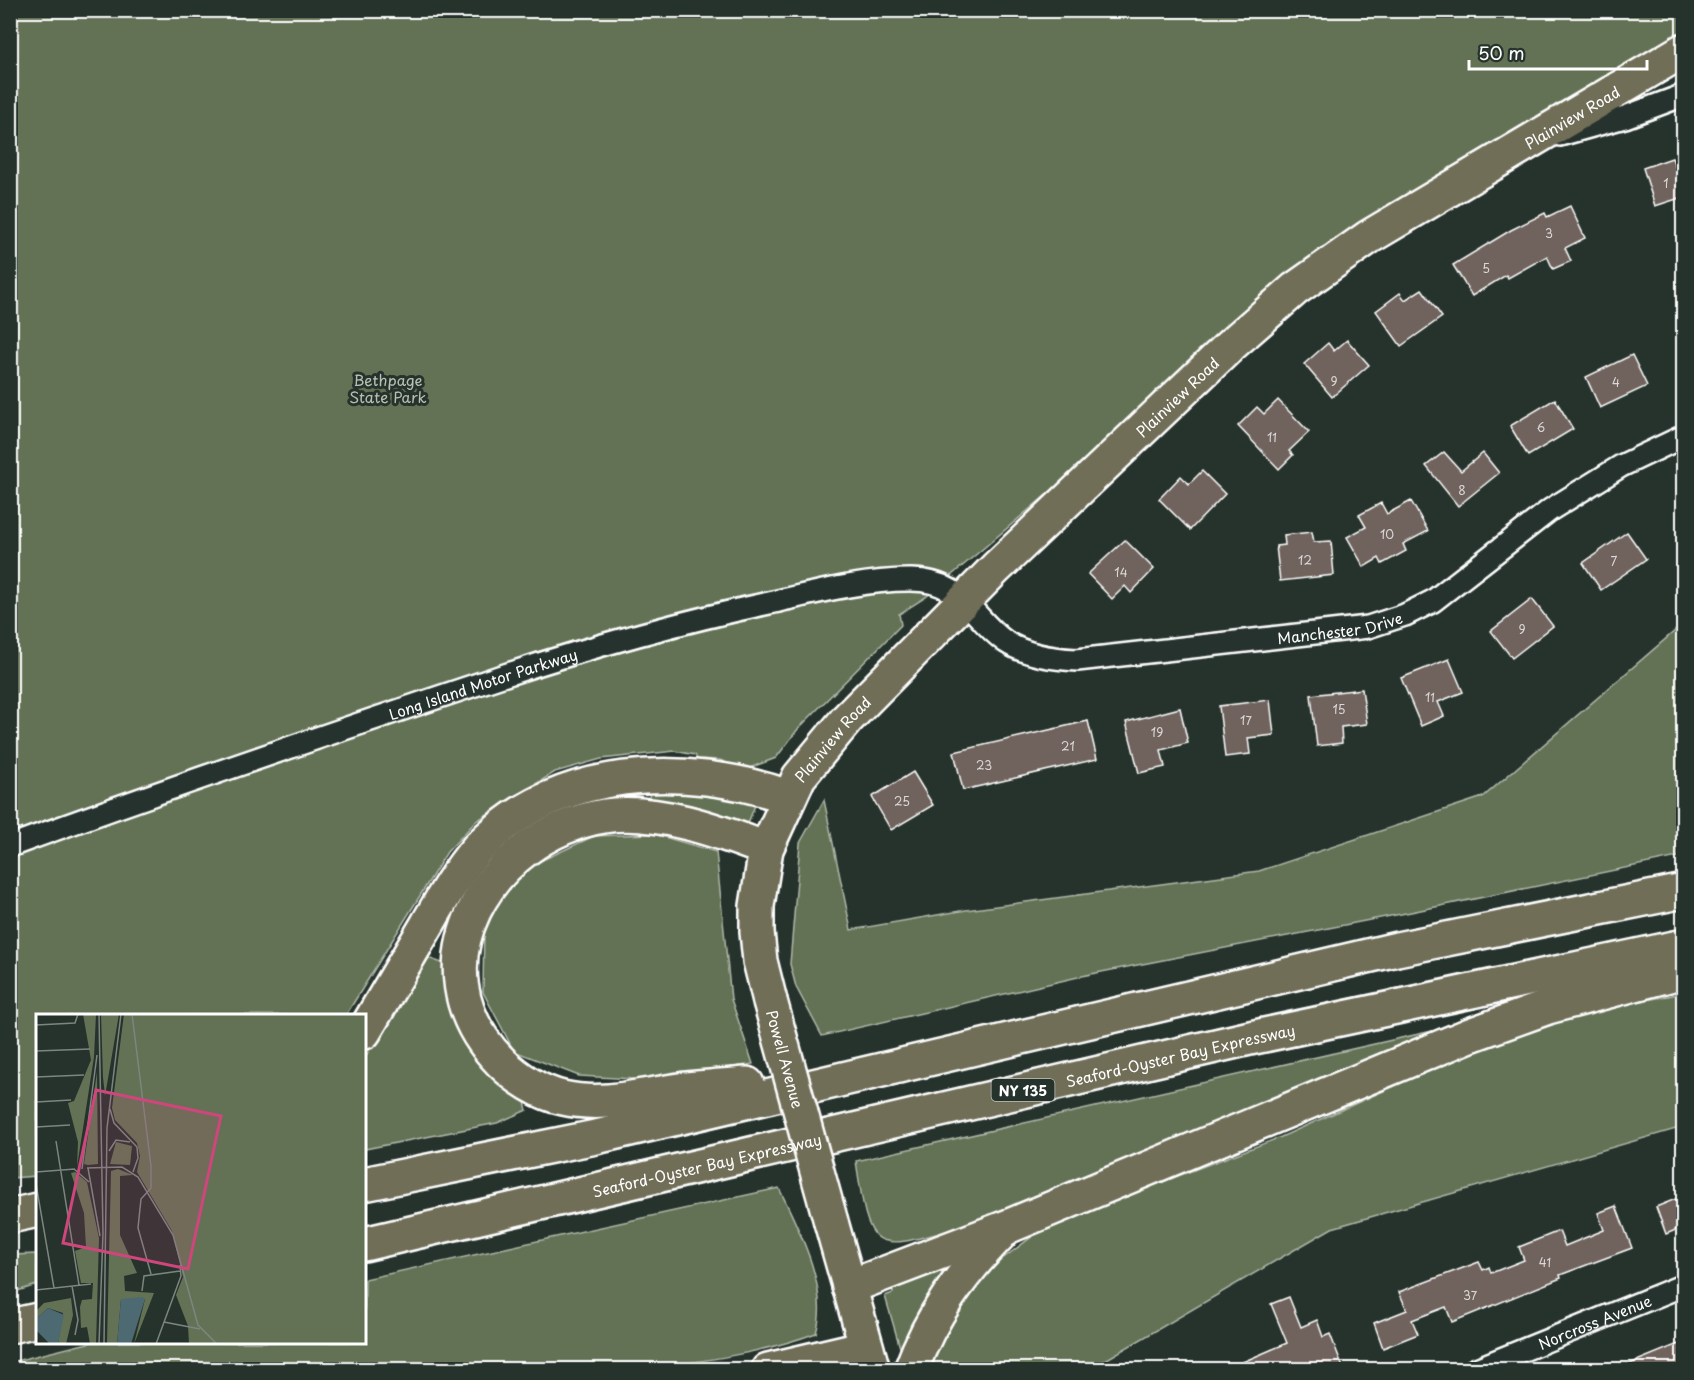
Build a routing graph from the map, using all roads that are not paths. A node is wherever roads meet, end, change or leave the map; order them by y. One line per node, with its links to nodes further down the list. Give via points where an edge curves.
1 (1683, 50): 3 (main road, Plainview Road)
2 (1683, 95): 3 (street, via 1624,117)
3 (1527, 144): 5 (main road, Plainview Road, via 1369,237 1295,289)
4 (1683, 436): 5 (street, Manchester Drive, via 1621,466 1550,510 1432,601 1406,615 1368,627 1088,659 1057,659 1006,642)
5 (964, 598): 6 (main road, Plainview Road, via 827,740); 7 (street, Long Island Motor Parkway, via 913,579 879,581 688,620 568,654 184,782)
6 (788, 797): 8 (main road, Plainview Road); 12 (main road, via 742,783 658,774 607,780 536,806 496,832 462,868)
7 (10, 846)
8 (766, 849): 13 (main road, via 695,825 627,815 582,822 535,843 495,876 472,913 462,954 465,998 471,1017 491,1052 507,1067 542,1090 580,1102); 22 (main road, Powell Avenue, bridge, via 758,906 760,961)
9 (1683, 891): 13 (main road, via 1397,949)
10 (1683, 946): 20 (main road, Seaford-Oyster Bay Expressway / NY 135, via 1273,1032)
11 (1683, 971): 19 (main road, via 1548,1007 1470,1035)
12 (366, 1029)
13 (853, 1076): 14 (main road, via 585,1139)
14 (366, 1184)
15 (36, 1210): 16 (main road)
16 (10, 1216)
17 (36, 1222): 18 (main road)
18 (10, 1224)
19 (1007, 1227): 22 (main road); 27 (main road, via 945,1299)
20 (366, 1244)
21 (1683, 1285): 28 (street, Norcross Avenue)
22 (849, 1287): 25 (main road, Powell Avenue)
23 (36, 1320): 24 (main road)
24 (10, 1326)
25 (869, 1358): 26 (main road)
26 (768, 1370)
27 (911, 1370)
28 (1474, 1370)

